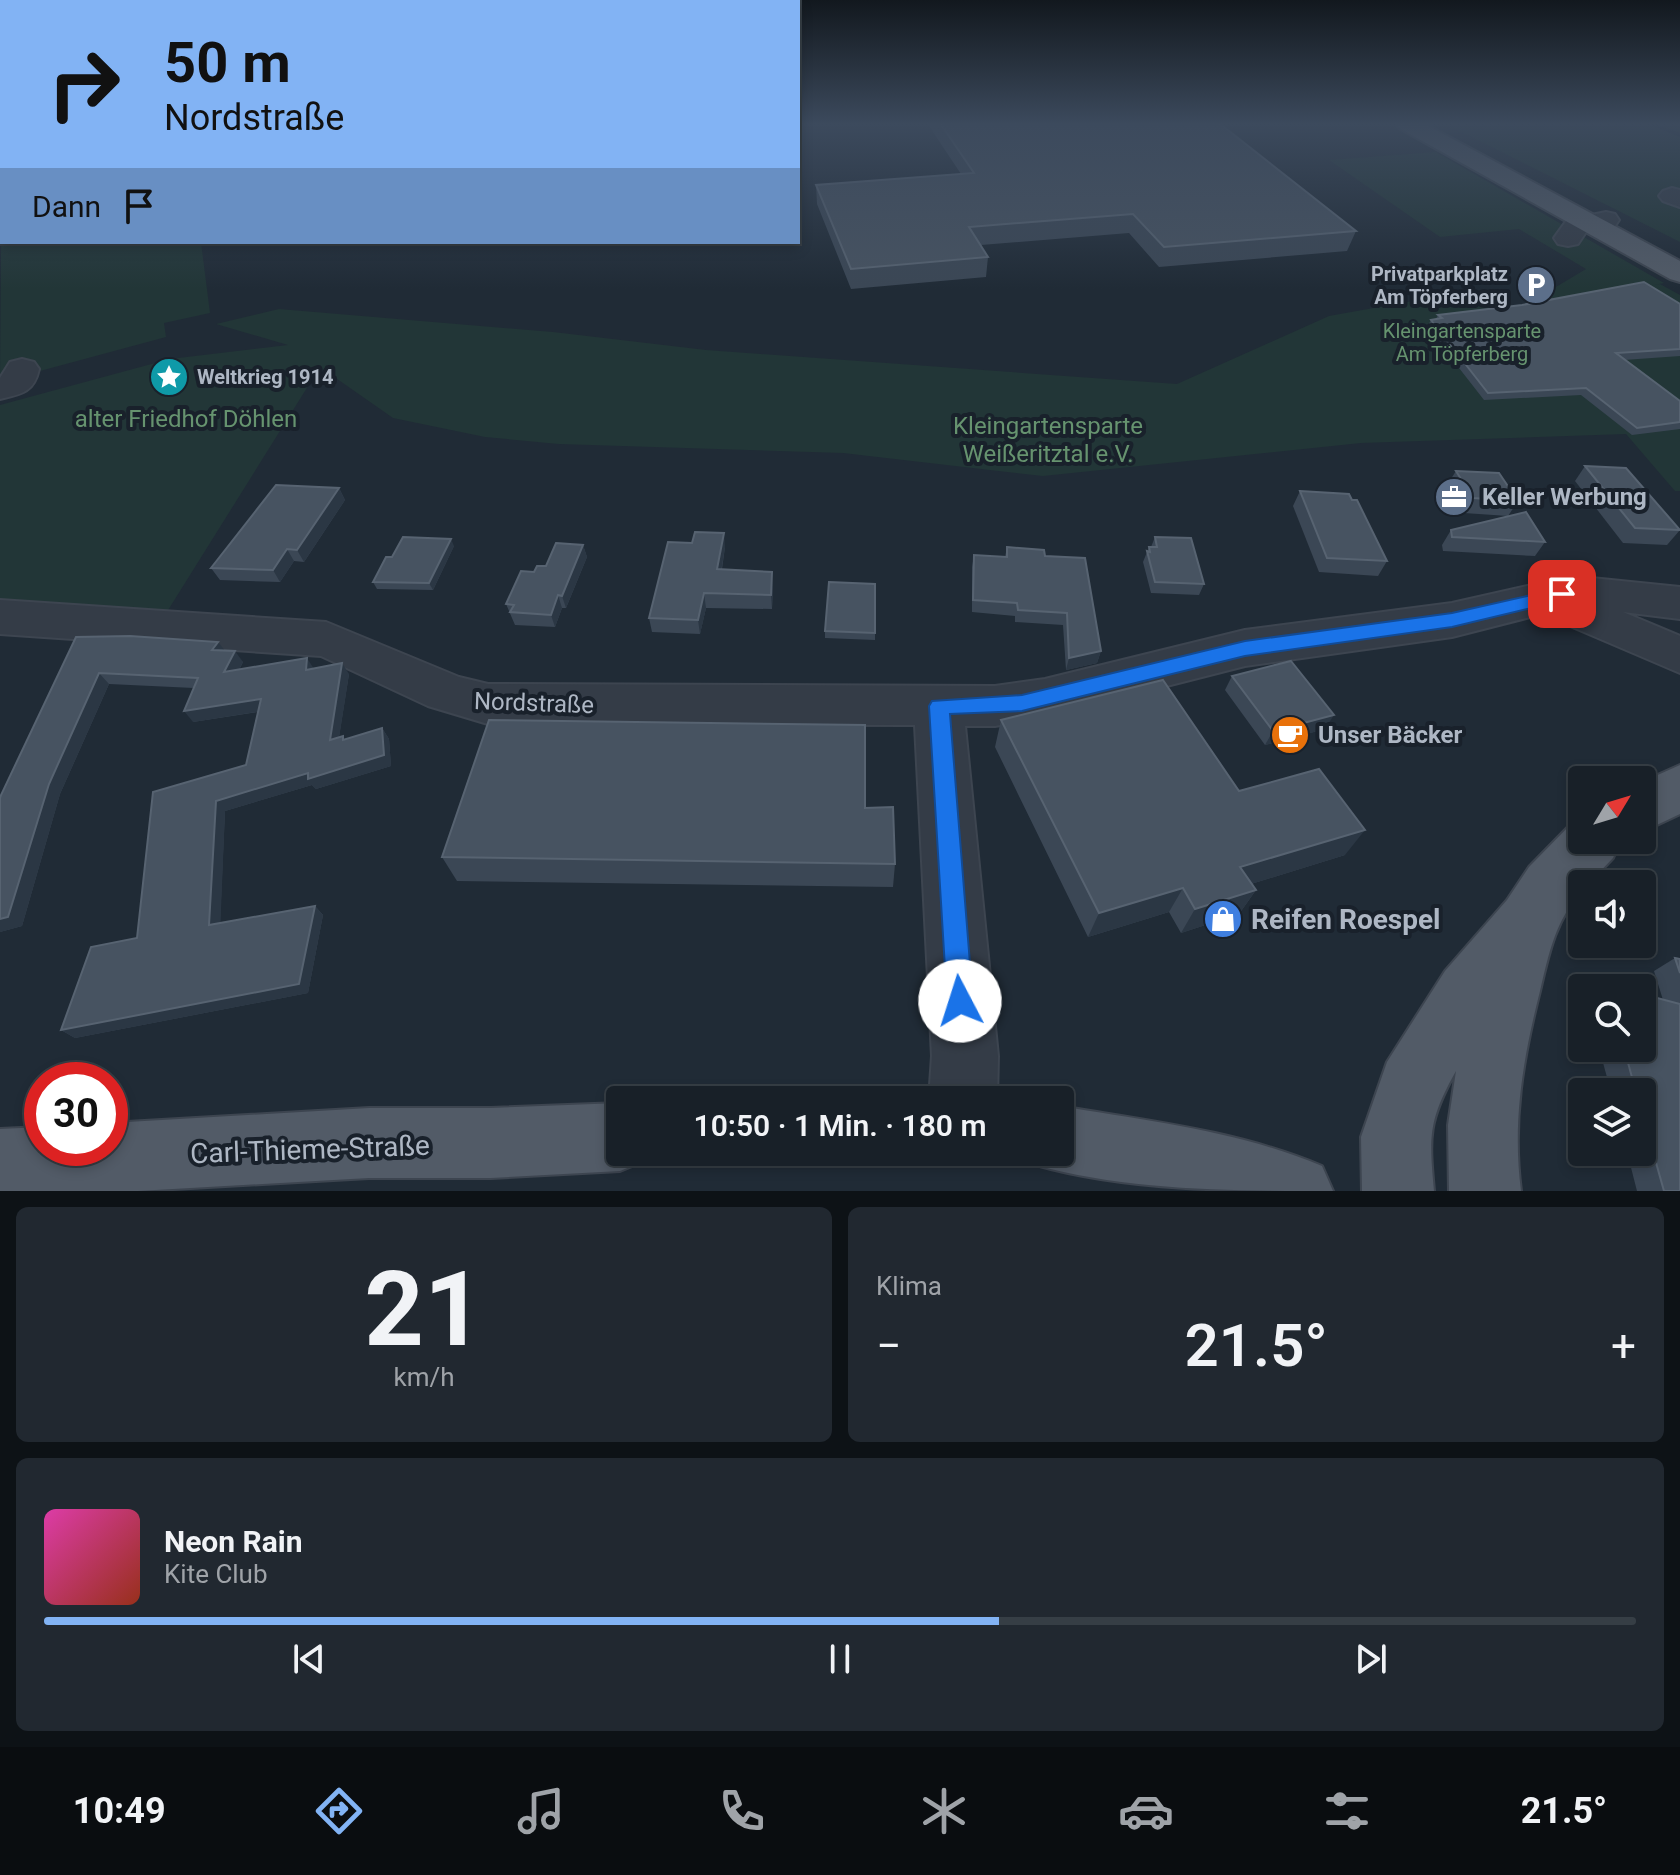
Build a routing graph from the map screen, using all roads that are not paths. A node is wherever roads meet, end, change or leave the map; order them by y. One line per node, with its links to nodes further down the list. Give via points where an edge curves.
1 (1503, 179): 3 (main road)
2 (1513, 179): 3 (main road)
3 (1587, 227): 4 (main road); 5 (main road)
4 (1680, 261)
5 (1680, 273)
6 (0, 617): 8 (street, Nordstraße, via 326,639 459,699 488,704)
7 (1673, 623): 8 (street, Nordstraße, via 1546,598 1452,620 1245,648 1022,703)
8 (939, 706): 13 (street)
9 (1680, 788): 10 (main road)
10 (1656, 801)
11 (1580, 854): 12 (main road, via 1549,886)
12 (1528, 920): 18 (main road, via 1467,993 1411,1086 1395,1137); 19 (main road, via 1483,1108 1479,1156)
13 (964, 1086)
14 (606, 1138): 16 (main road, Carl-Thieme-Straße, via 369,1143)
15 (1074, 1143): 17 (main road, via 1220,1168)
16 (0, 1164)
17 (1297, 1191)
18 (1398, 1191)
19 (1485, 1191)

